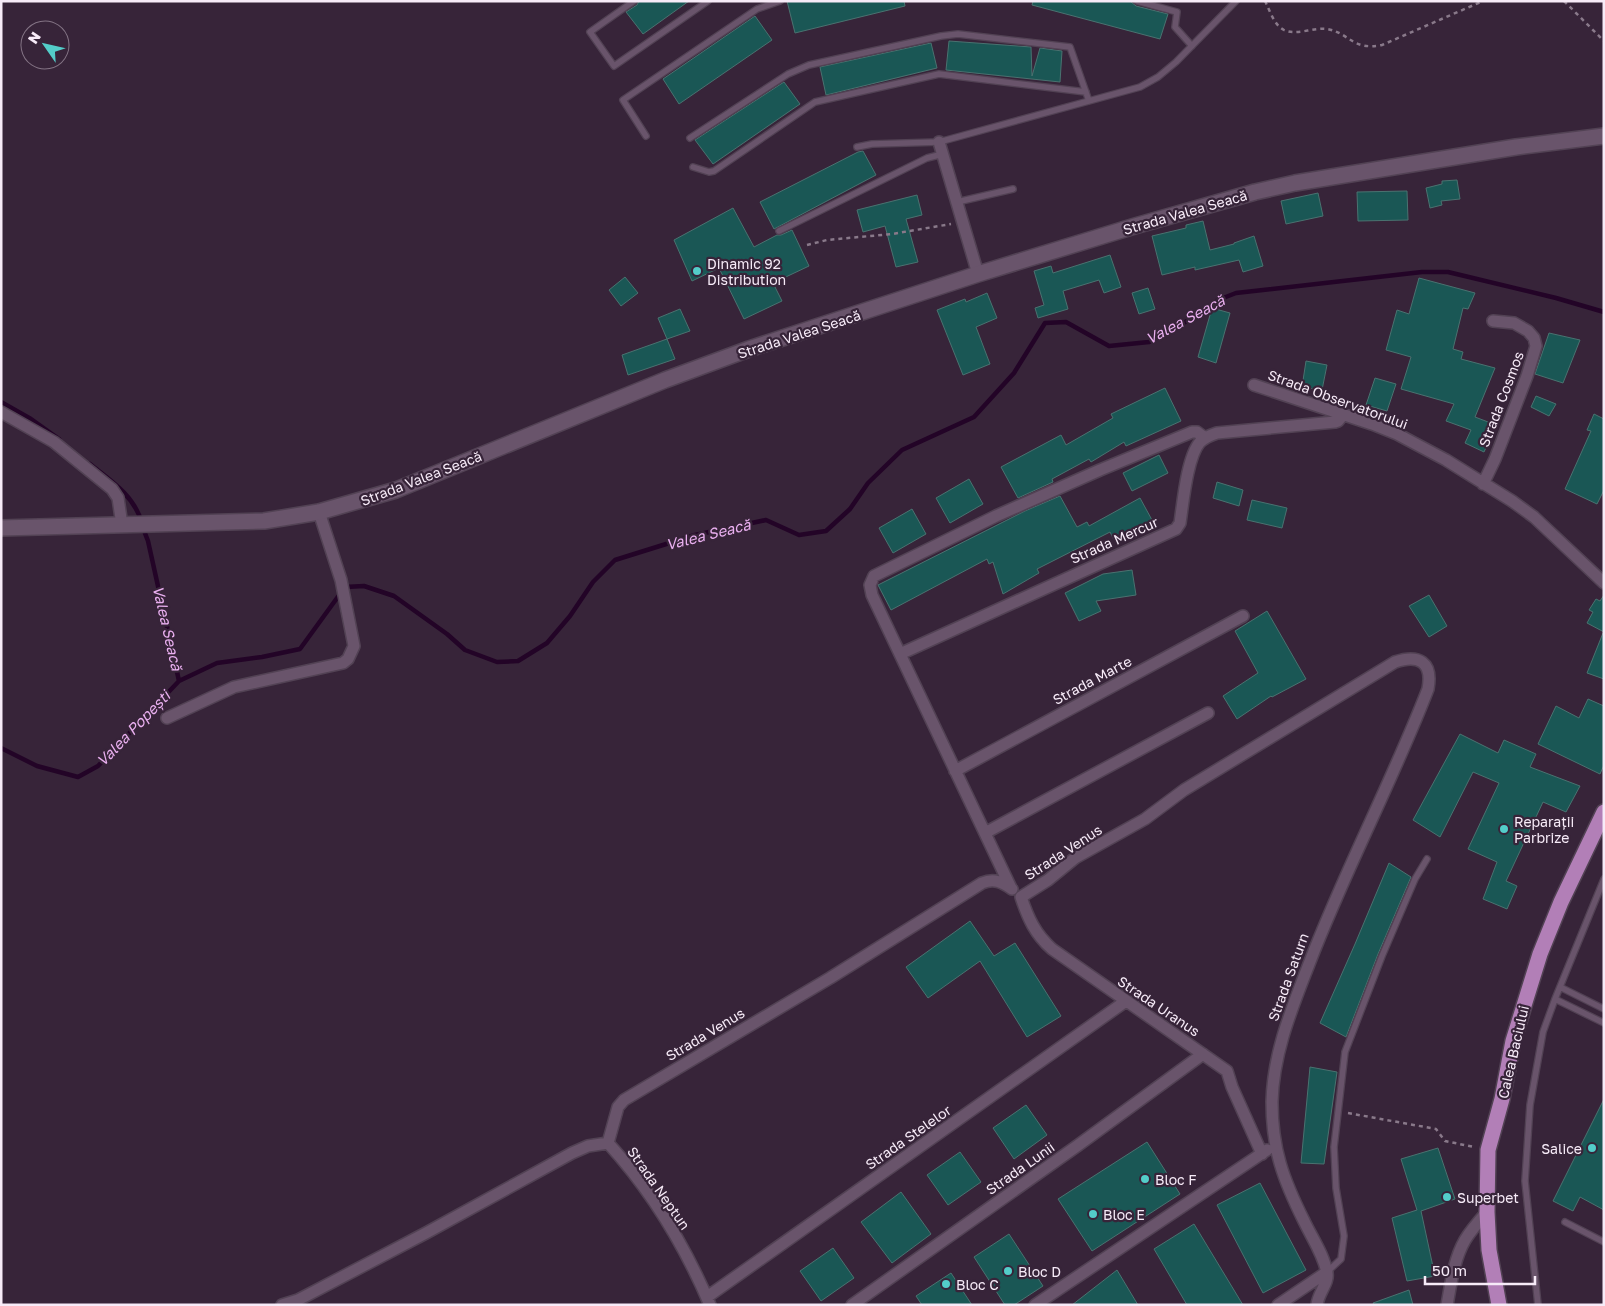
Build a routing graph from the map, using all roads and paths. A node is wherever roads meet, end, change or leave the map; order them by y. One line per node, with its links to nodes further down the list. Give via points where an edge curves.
1 (634, 1): 2 (lane, via 590,32 614,66)
2 (708, 1)
3 (780, 1): 13 (lane, via 757,9 623,100)
4 (1137, 1): 10 (lane, via 1177,12 1175,27)
5 (1236, 1): 10 (lane)
6 (1265, 1): 7 (path, via 1275,21 1290,33 1328,30 1351,42 1373,47)
7 (1482, 1)
8 (1564, 1): 9 (path)
9 (1604, 41)
10 (1192, 46): 12 (lane, via 1158,77 1140,87)
11 (1086, 92): 12 (lane); 15 (lane, via 1070,48 958,34 809,65 788,74); 19 (lane, via 939,74 815,102 714,171)
12 (1089, 101): 16 (lane)
13 (646, 136)
14 (1604, 136): 25 (main road, Strada Valea Seacă, via 1516,147 1287,185 1135,226)
15 (690, 138)
16 (939, 142): 17 (lane); 18 (street)
17 (857, 147)
18 (943, 154): 21 (street); 23 (lane, via 928,158)
19 (693, 167)
20 (1013, 190): 21 (lane)
21 (956, 202): 22 (street)
22 (962, 222): 24 (path); 25 (street)
23 (779, 231)
24 (807, 245)
25 (978, 274): 32 (main road, Strada Valea Seacă, via 665,380 396,490)
26 (1493, 321): 31 (street, Strada Cosmos, via 1514,323 1528,331 1536,346)
27 (1254, 385): 29 (street, Strada Observatorului)
28 (1, 412): 33 (street, via 54,442 112,489)
29 (1343, 414): 30 (street, via 1335,422 1217,432); 31 (street, Strada Observatorului, via 1397,434)
30 (1205, 438): 37 (street, Strada Mercur, via 1192,458 1180,523 1176,529); 37 (street, via 1192,432 1154,447 996,516 874,576 870,585 872,595)
31 (1483, 484): 35 (street, Strada Observatorului, via 1534,517)
32 (319, 512): 33 (main road, Strada Valea Seacă, via 264,521); 40 (street, via 346,600 354,646 348,659 234,687)
33 (125, 524): 34 (main road, Strada Valea Seacă)
34 (1, 528)
35 (1604, 583)
36 (1243, 616): 41 (street, Strada Marte)
37 (900, 654): 41 (street)
38 (1428, 668): 47 (street, Strada Venus, via 1422,662 1407,658 1395,662 1184,790 1145,819 1075,858); 56 (street, Strada Saturn, via 1430,680 1423,703 1322,930 1288,1017 1274,1071)
39 (1208, 713): 43 (street)
40 (167, 718)
41 (955, 771): 43 (street)
42 (1604, 812): 57 (main road, Calea Baciului, via 1540,954 1513,1041)
43 (985, 833): 46 (street)
44 (1427, 860): 54 (lane, via 1415,879 1382,956 1345,1052)
45 (1604, 879): 48 (lane)
46 (1011, 888): 47 (street, Strada Venus); 55 (street, Strada Venus, via 998,881 982,883 624,1100 618,1108)
47 (1021, 897): 50 (street, Strada Uranus, via 1041,940)
48 (1560, 987): 49 (lane); 51 (lane)
49 (1555, 999): 52 (lane); 71 (lane, via 1544,1032 1530,1105 1525,1181)
50 (1126, 1001): 53 (street, Strada Uranus); 63 (street, Strada Stelelor)
51 (1604, 1009)
52 (1604, 1023)
53 (1203, 1054): 58 (street, Strada Uranus, via 1227,1071); 65 (street, Strada Lunii)
54 (1339, 1111): 57 (path, via 1436,1129 1445,1141); 62 (lane, via 1334,1146 1336,1188 1344,1236 1341,1259)
55 (608, 1143): 63 (street, Strada Neptun, via 667,1221); 64 (street, via 572,1153 417,1238 298,1300)
56 (1275, 1144): 58 (street); 62 (street, Strada Saturn, via 1289,1190)
57 (1488, 1150): 59 (main road, Calea Baciului)
58 (1262, 1154): 66 (street)
59 (1486, 1212): 69 (street, via 1461,1248); 70 (main road, Calea Baciului)
60 (1565, 1222): 61 (lane)
61 (1604, 1242)
62 (1327, 1272): 67 (street); 68 (street, via 1327,1281)
63 (708, 1301)
64 (282, 1305)
65 (852, 1305)
66 (1035, 1305)
67 (1278, 1305)
68 (1317, 1305)
69 (1447, 1305)
70 (1499, 1305)
71 (1538, 1305)

